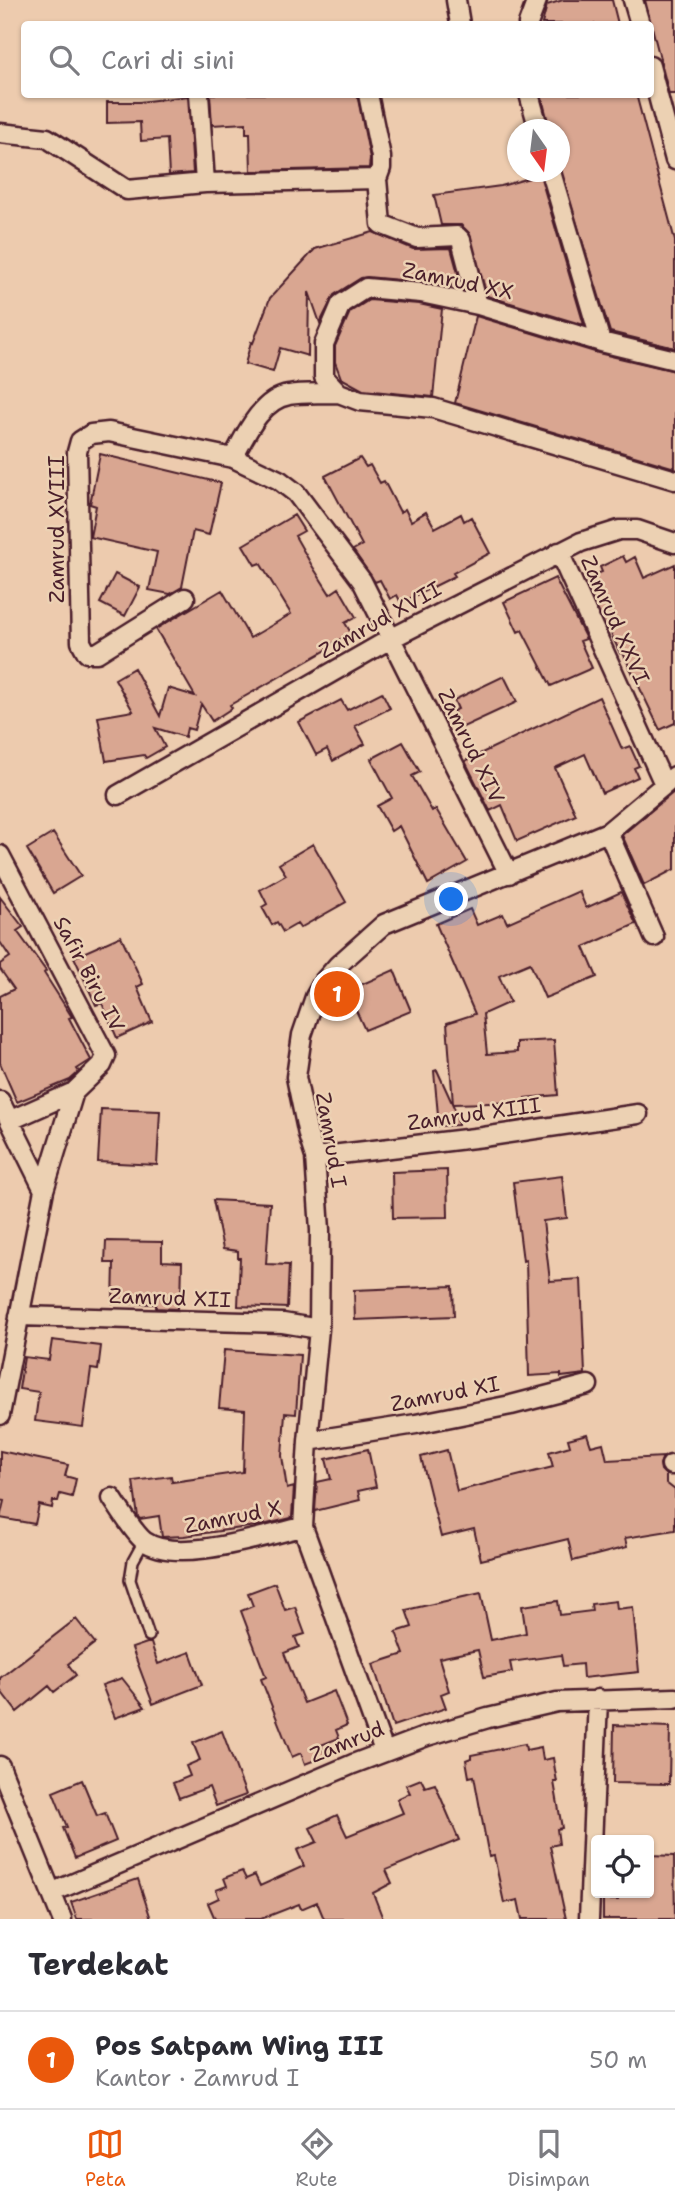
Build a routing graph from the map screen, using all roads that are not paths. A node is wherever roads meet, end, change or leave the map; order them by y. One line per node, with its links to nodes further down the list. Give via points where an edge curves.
1 (456, 0): 4 (street)
2 (537, 0): 5 (street)
3 (633, 0): 6 (street)
4 (460, 21)
5 (529, 21)
6 (639, 21)
7 (654, 81): 13 (street)
8 (199, 98): 16 (street)
9 (369, 98): 14 (street, via 381,157)
10 (530, 98): 11 (street)
11 (536, 119)
12 (0, 133): 16 (street, via 47,138 127,190)
13 (675, 160)
14 (377, 179): 16 (street); 17 (street, via 382,226 417,238 457,236)
15 (554, 182): 18 (street)
16 (205, 183)
17 (478, 305): 18 (street, Zamrud XX); 20 (street, Zamrud XX, via 366,288 341,304 324,344 324,377)
18 (601, 342): 19 (street, Zamrud XX)
19 (675, 360)
20 (339, 393): 21 (street, via 286,395 268,406); 22 (street, via 360,401 433,408)
21 (233, 458): 25 (street, Zamrud XVIII, via 109,432 80,441 81,642 87,653 97,653); 26 (street, Zamrud XVIII, via 296,493 362,581)
22 (675, 480)
23 (675, 543): 24 (street, Zamrud XVII, via 637,530 620,530)
24 (559, 552): 26 (street, Zamrud XVII); 27 (street, Zamrud XXVI)
25 (185, 598)
26 (392, 638): 28 (street, Zamrud XVII); 31 (street, Zamrud XIV)
27 (670, 780): 29 (street, Zamrud I)
28 (118, 795)
29 (608, 832): 31 (street, Zamrud I); 32 (street)
30 (0, 855): 33 (street, Safir Biru IV, via 106,1053 102,1065)
31 (509, 874): 37 (street, Zamrud I, via 384,924 324,981 302,1035 296,1077)
32 (654, 936)
33 (74, 1092): 36 (street); 38 (street, Safir Biru IV)
34 (0, 1101): 36 (street)
35 (638, 1114): 37 (street, Zamrud XIII)
36 (10, 1120): 38 (street)
37 (315, 1157): 40 (street, Zamrud I)
38 (44, 1190): 39 (street, Safir Biru IV)
39 (19, 1317): 40 (street, Zamrud XII, via 283,1324); 42 (street, Safir Biru IV)
40 (319, 1329): 43 (street, Zamrud I)
41 (588, 1385): 43 (street, Zamrud XI, via 416,1424)
42 (0, 1415)
43 (308, 1441): 45 (street, Zamrud I)
44 (112, 1498): 46 (street)
45 (303, 1527): 46 (street, Zamrud X, via 198,1550 170,1551); 50 (street, Zamrud I)
46 (144, 1541): 47 (lane, via 133,1561 130,1580)
47 (149, 1636)
48 (675, 1698): 49 (street, Zamrud)
49 (598, 1699): 50 (street, Zamrud, via 558,1702 488,1718); 54 (street)
50 (384, 1751): 52 (street, Zamrud)
51 (0, 1766): 52 (street)
52 (52, 1892): 53 (street)
53 (62, 1919)
54 (589, 1919)

